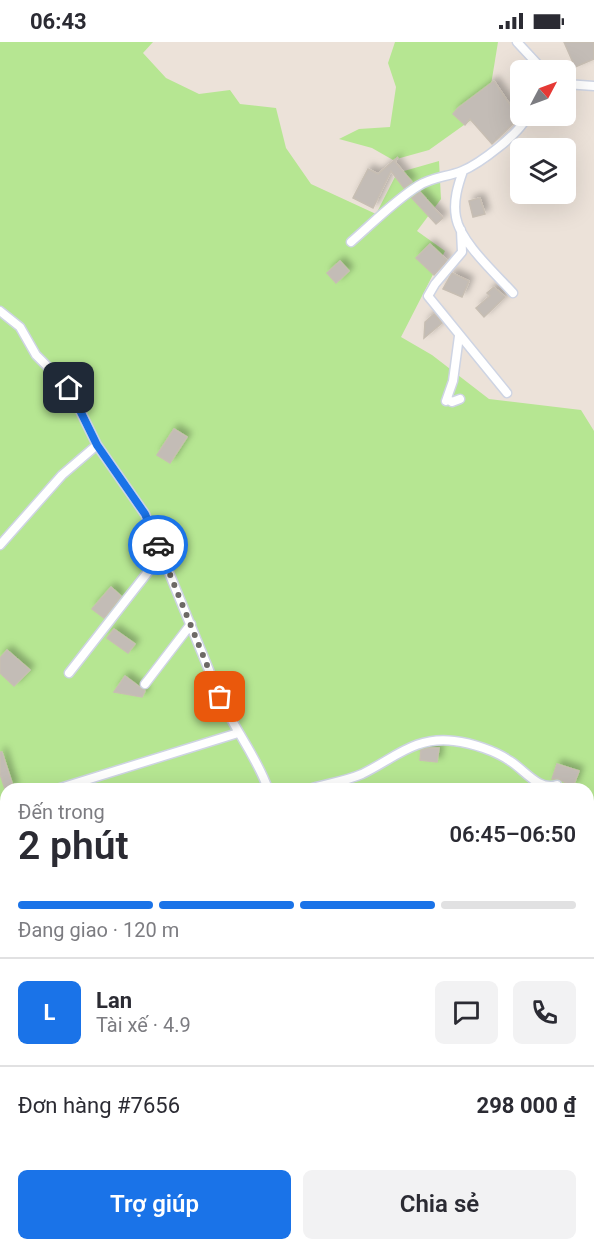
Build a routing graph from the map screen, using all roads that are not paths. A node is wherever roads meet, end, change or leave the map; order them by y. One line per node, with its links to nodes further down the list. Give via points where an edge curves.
1 (518, 42): 2 (street)
2 (533, 60)
3 (576, 85): 4 (street)
4 (594, 86)
5 (522, 126): 6 (street)
6 (463, 171): 7 (street, via 456,200); 8 (street, via 432,178 418,186)
7 (461, 230): 9 (street); 11 (street, via 462,252 428,296)
8 (351, 242)
9 (513, 292)
10 (0, 311): 14 (street, via 20,327 36,354 69,388)
11 (459, 336): 12 (street); 13 (street, via 447,400)
12 (507, 393)
13 (460, 399)
14 (97, 445): 15 (street, via 62,475); 16 (street, via 145,514)
15 (0, 545)
16 (162, 554): 17 (street); 18 (street)
17 (191, 624): 19 (street); 20 (street)
18 (69, 673)
19 (145, 684)
20 (238, 733): 21 (street); 22 (street)
21 (76, 783)
22 (266, 783)
23 (331, 783): 24 (street, via 360,775 419,742 434,739 457,741 510,760)
24 (538, 783)

